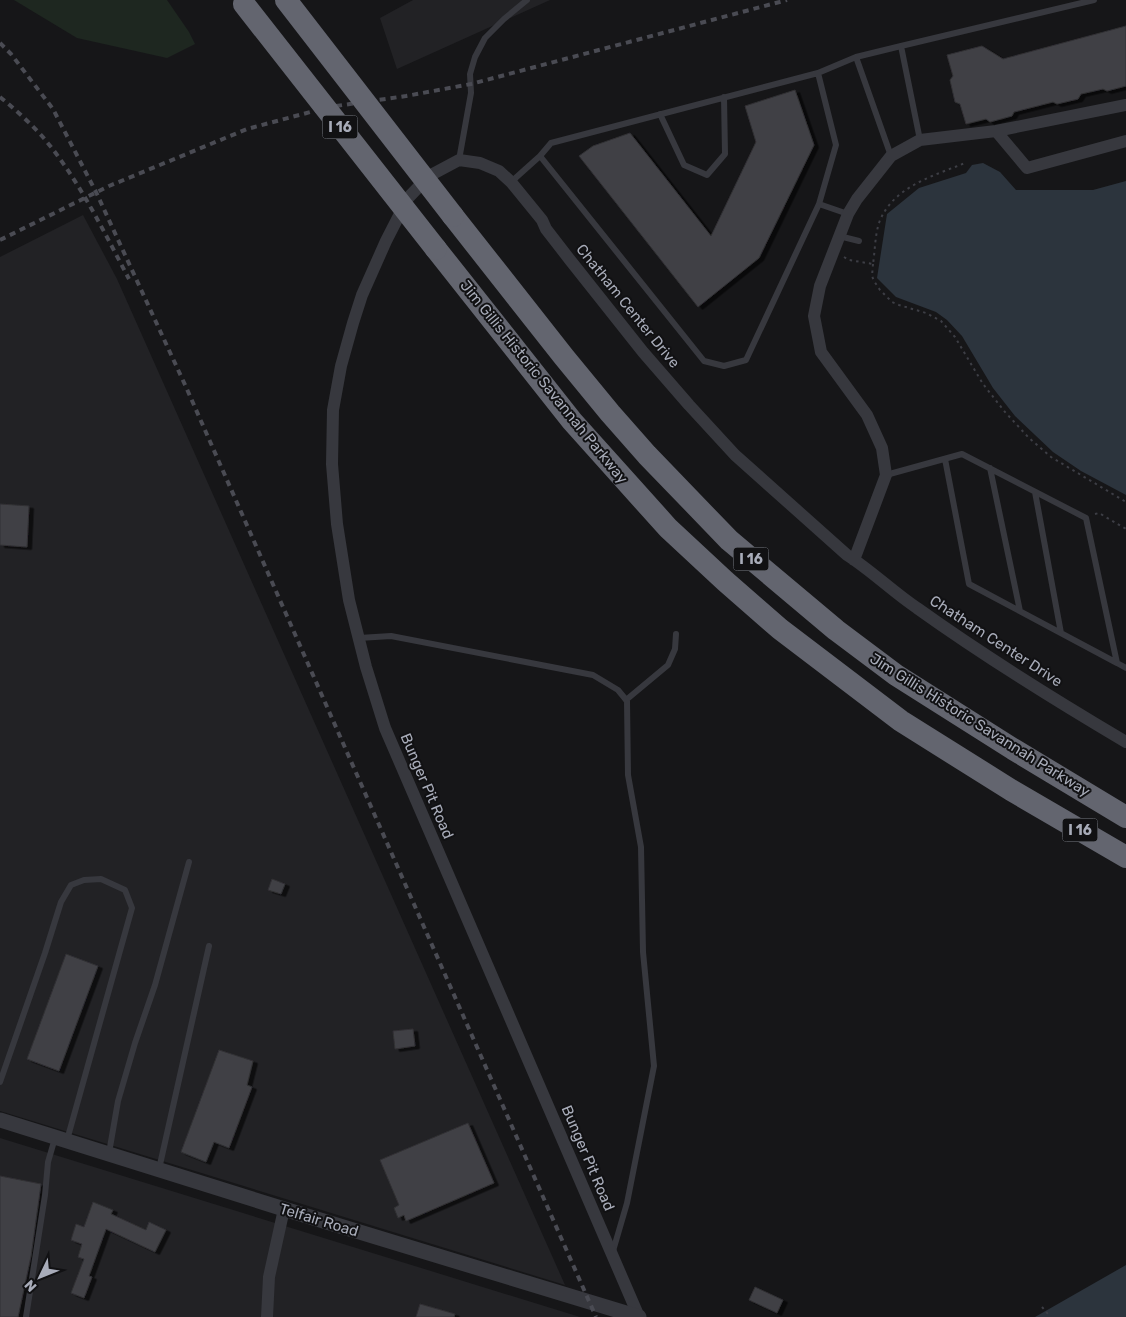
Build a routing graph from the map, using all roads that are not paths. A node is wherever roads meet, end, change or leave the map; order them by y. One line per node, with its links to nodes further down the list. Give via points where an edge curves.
1 (286, 0): 35 (highway, Jim Gillis Historic Savannah Parkway / I 16, bridge, via 564,358 647,455 729,540 836,630 896,675 1013,750)
2 (527, 0): 16 (lane, via 486,38 475,57)
3 (1094, 0): 5 (lane)
4 (242, 2): 36 (highway, Jim Gillis Historic Savannah Parkway / I 16, bridge, via 585,436 668,528 780,629 901,720)
5 (901, 46): 6 (lane); 12 (lane)
6 (856, 57): 7 (lane); 15 (lane)
7 (818, 73): 8 (lane); 18 (lane, via 836,145)
8 (724, 97): 10 (lane); 10 (lane, via 725,154 707,175 684,165)
9 (1126, 105): 11 (street)
10 (660, 114): 14 (lane, via 551,142)
11 (996, 131): 12 (street); 13 (street, via 1027,168)
12 (920, 140): 15 (street)
13 (1126, 141)
14 (540, 156): 17 (lane); 18 (lane, via 704,362 724,366 746,360)
15 (891, 156): 19 (street)
16 (459, 160): 17 (street, Chatham Center Drive, via 480,162 499,171); 30 (street, Bunger Pit Road, via 429,176 408,198 362,295 340,366 333,410 332,464 349,600)
17 (511, 182): 26 (street, Chatham Center Drive, via 643,352 689,405 736,455)
18 (819, 204): 19 (lane)
19 (848, 214): 20 (street)
20 (844, 237): 21 (lane); 24 (street, via 820,286 814,316 821,352 867,415 882,448)
21 (859, 241)
22 (945, 459): 23 (lane, via 962,454); 24 (lane); 27 (lane, via 970,584)
23 (990, 468): 25 (lane); 27 (lane)
24 (886, 475): 26 (street)
25 (1035, 492): 28 (lane); 31 (lane, via 1086,518)
26 (854, 560): 34 (street, Chatham Center Drive, via 914,607 976,649)
27 (1020, 611): 28 (lane)
28 (1061, 632): 31 (lane)
29 (676, 634): 33 (lane, via 675,649 668,665)
30 (359, 638): 33 (lane, via 391,636 593,675 618,690); 45 (street, Bunger Pit Road, via 385,728)
31 (1117, 663): 32 (lane)
32 (1126, 668)
33 (626, 700): 45 (lane, via 628,775 641,847 643,952 654,1066 627,1203)
34 (1126, 742)
35 (1126, 816)
36 (1126, 857)
37 (189, 862): 42 (lane, via 118,1101)
38 (209, 946): 43 (lane)
39 (0, 1082): 41 (lane, via 61,902 71,885 102,879 125,890 132,908)
40 (0, 1120): 41 (street, Telfair Road)
41 (61, 1140): 42 (street, Telfair Road); 46 (lane, via 48,1162)
42 (108, 1154): 43 (street, Telfair Road)
43 (159, 1170): 44 (street, Telfair Road)
44 (284, 1209): 47 (street, via 269,1277); 48 (street, Telfair Road)
45 (612, 1255): 48 (street, Bunger Pit Road)
46 (26, 1317)
47 (267, 1317)
48 (639, 1317)

